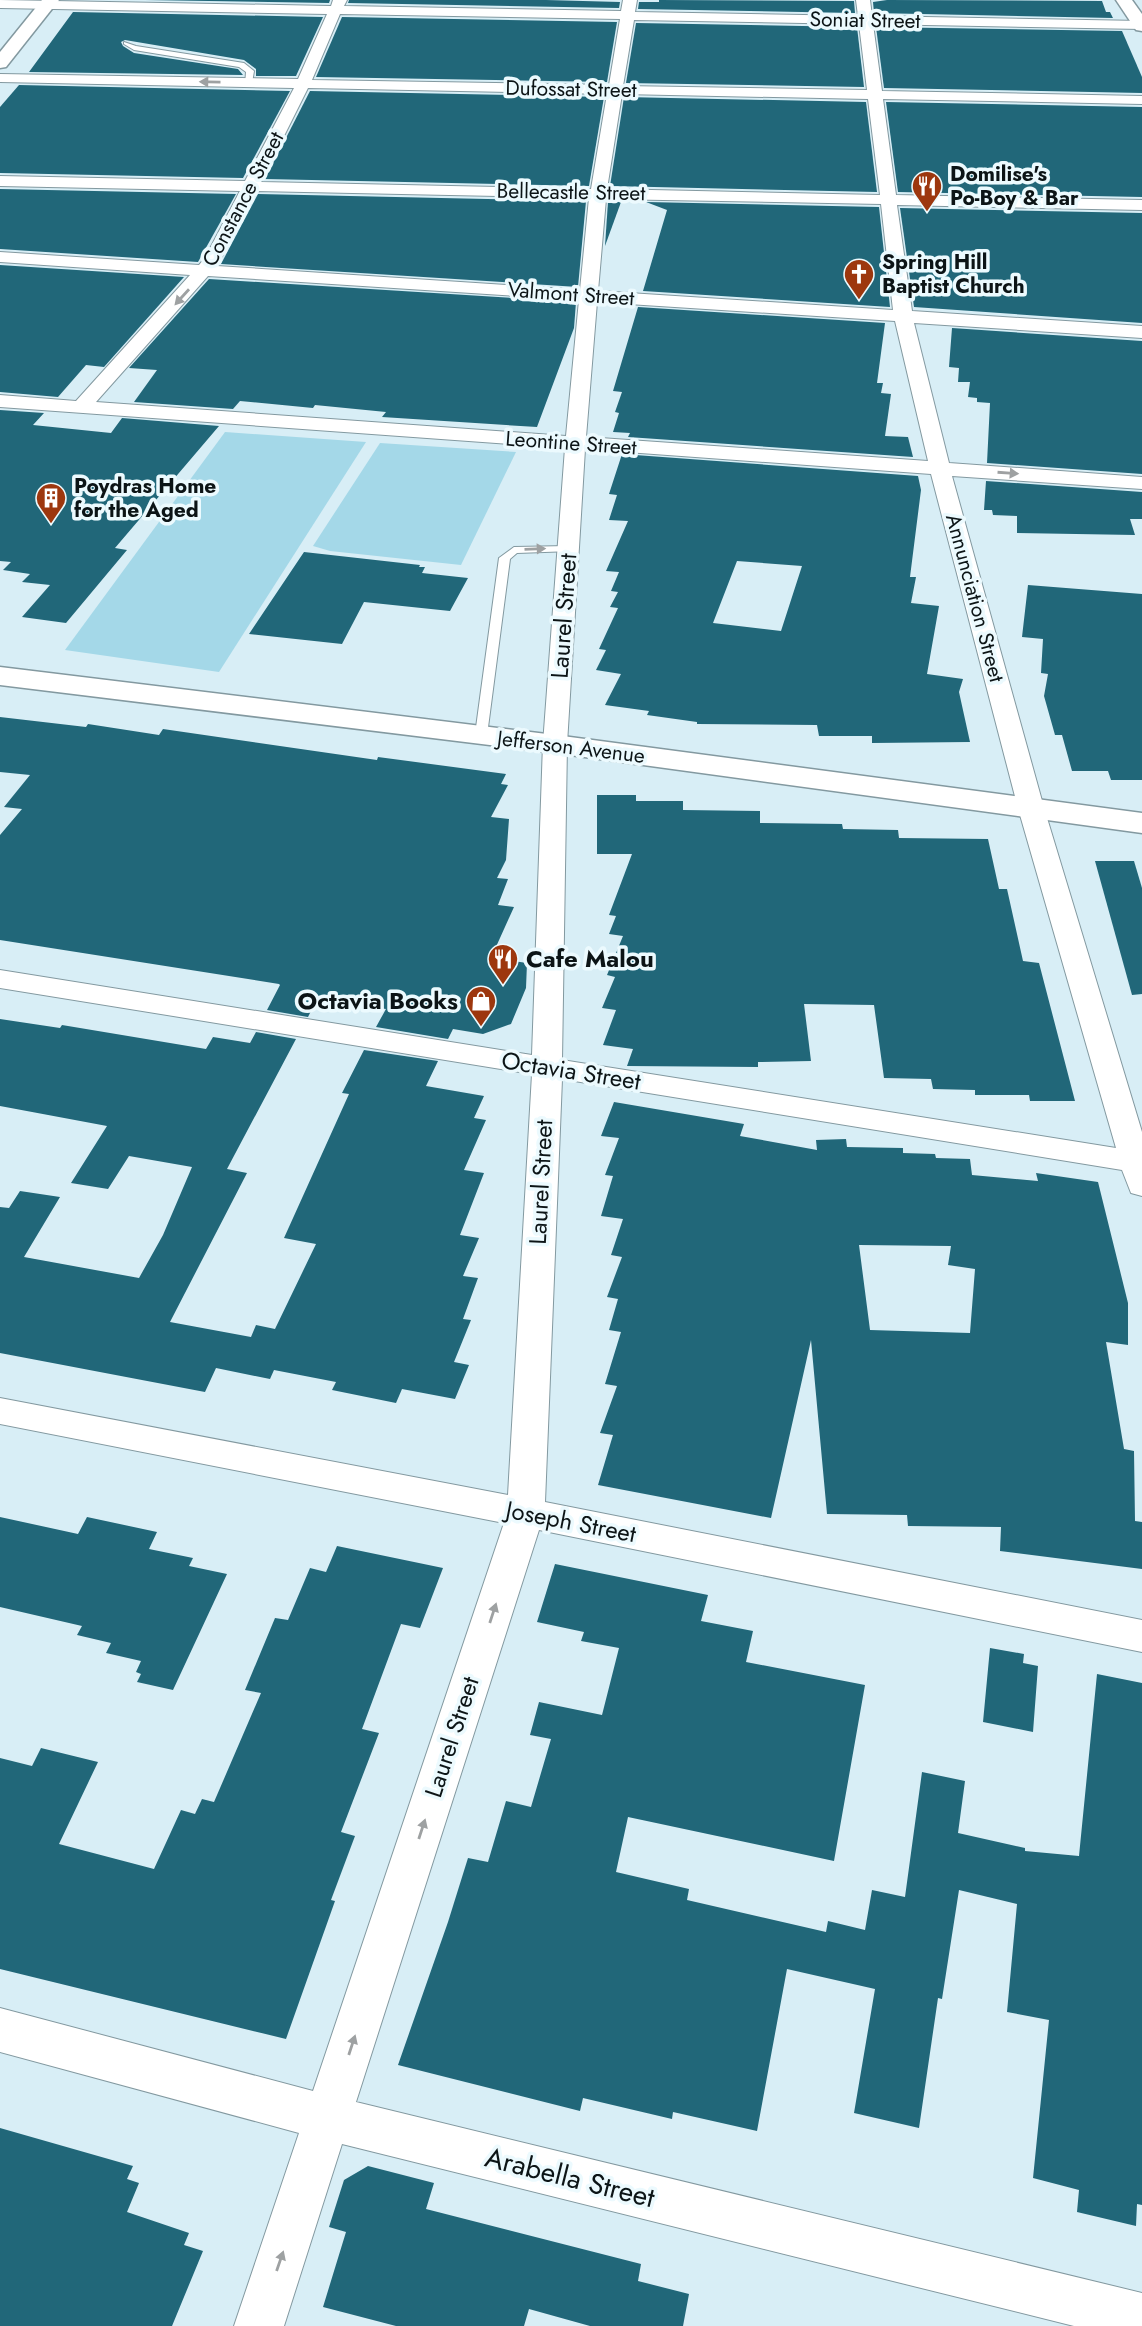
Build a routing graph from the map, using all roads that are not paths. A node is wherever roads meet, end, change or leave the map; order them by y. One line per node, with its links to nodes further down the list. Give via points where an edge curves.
1 (1124, 0): 7 (street)
2 (49, 3): 3 (street, Soniat Street); 4 (street, Soniat Street); 9 (street)
3 (0, 4)
4 (338, 5): 5 (street, Soniat Street); 12 (street, Constance Street)
5 (628, 7): 6 (street, Soniat Street); 13 (street, Laurel Street)
6 (865, 10): 7 (street, Soniat Street); 14 (street, Annunciation Street)
7 (1142, 25)
8 (126, 44): 11 (lane, via 241,65 250,71)
9 (0, 63)
10 (0, 79): 11 (street, Dufossat Street, one-way to 10)
11 (248, 83): 12 (street, Dufossat Street)
12 (303, 84): 13 (street, Dufossat Street); 17 (street, Constance Street)
13 (615, 90): 14 (street, Dufossat Street); 18 (street, Laurel Street)
14 (877, 94): 15 (street, Dufossat Street); 19 (street, Annunciation Street)
15 (1142, 100)
16 (0, 181): 17 (street, Bellecastle Street)
17 (252, 186): 18 (street, Bellecastle Street); 22 (street, Constance Street)
18 (598, 193): 19 (street, Bellecastle Street); 23 (street, Laurel Street)
19 (890, 200): 20 (street, Bellecastle Street); 24 (street, Annunciation Street)
20 (1142, 205)
21 (0, 257): 22 (street, Valmont Street)
22 (206, 271): 23 (street, Valmont Street); 27 (street, Constance Street, one-way to 27)
23 (586, 295): 24 (street, Valmont Street); 28 (street, Laurel Street)
24 (903, 315): 25 (street, Valmont Street); 29 (street, Annunciation Street)
25 (1142, 331)
26 (0, 401): 27 (street, Leontine Street)
27 (82, 406): 28 (street, Leontine Street)
28 (575, 443): 29 (street, Leontine Street); 31 (street, Laurel Street)
29 (940, 468): 30 (street, Leontine Street, one-way to 30); 35 (street, Annunciation Street)
30 (1142, 483)
31 (568, 549): 33 (lane, one-way to 31, via 505,558 514,550); 34 (street, Laurel Street)
32 (0, 676): 33 (street, Jefferson Avenue)
33 (481, 735): 34 (street, Jefferson Avenue)
34 (555, 744): 35 (street, Jefferson Avenue); 38 (street, Laurel Street)
35 (1031, 808): 36 (street, Jefferson Avenue); 39 (street, Annunciation Street)
36 (1142, 823)
37 (0, 979): 38 (street, Octavia Street)
38 (547, 1068): 39 (street, Octavia Street); 41 (street, Laurel Street)
39 (1140, 1170)
40 (0, 1412): 41 (street, Joseph Street)
41 (526, 1513): 42 (street, Joseph Street); 44 (street, Laurel Street, one-way to 41)
42 (1142, 1636)
43 (0, 2030): 44 (street, Arabella Street)
44 (328, 2118): 45 (street, Arabella Street); 46 (street, Laurel Street, one-way to 44)
45 (1142, 2318)
46 (259, 2326)

